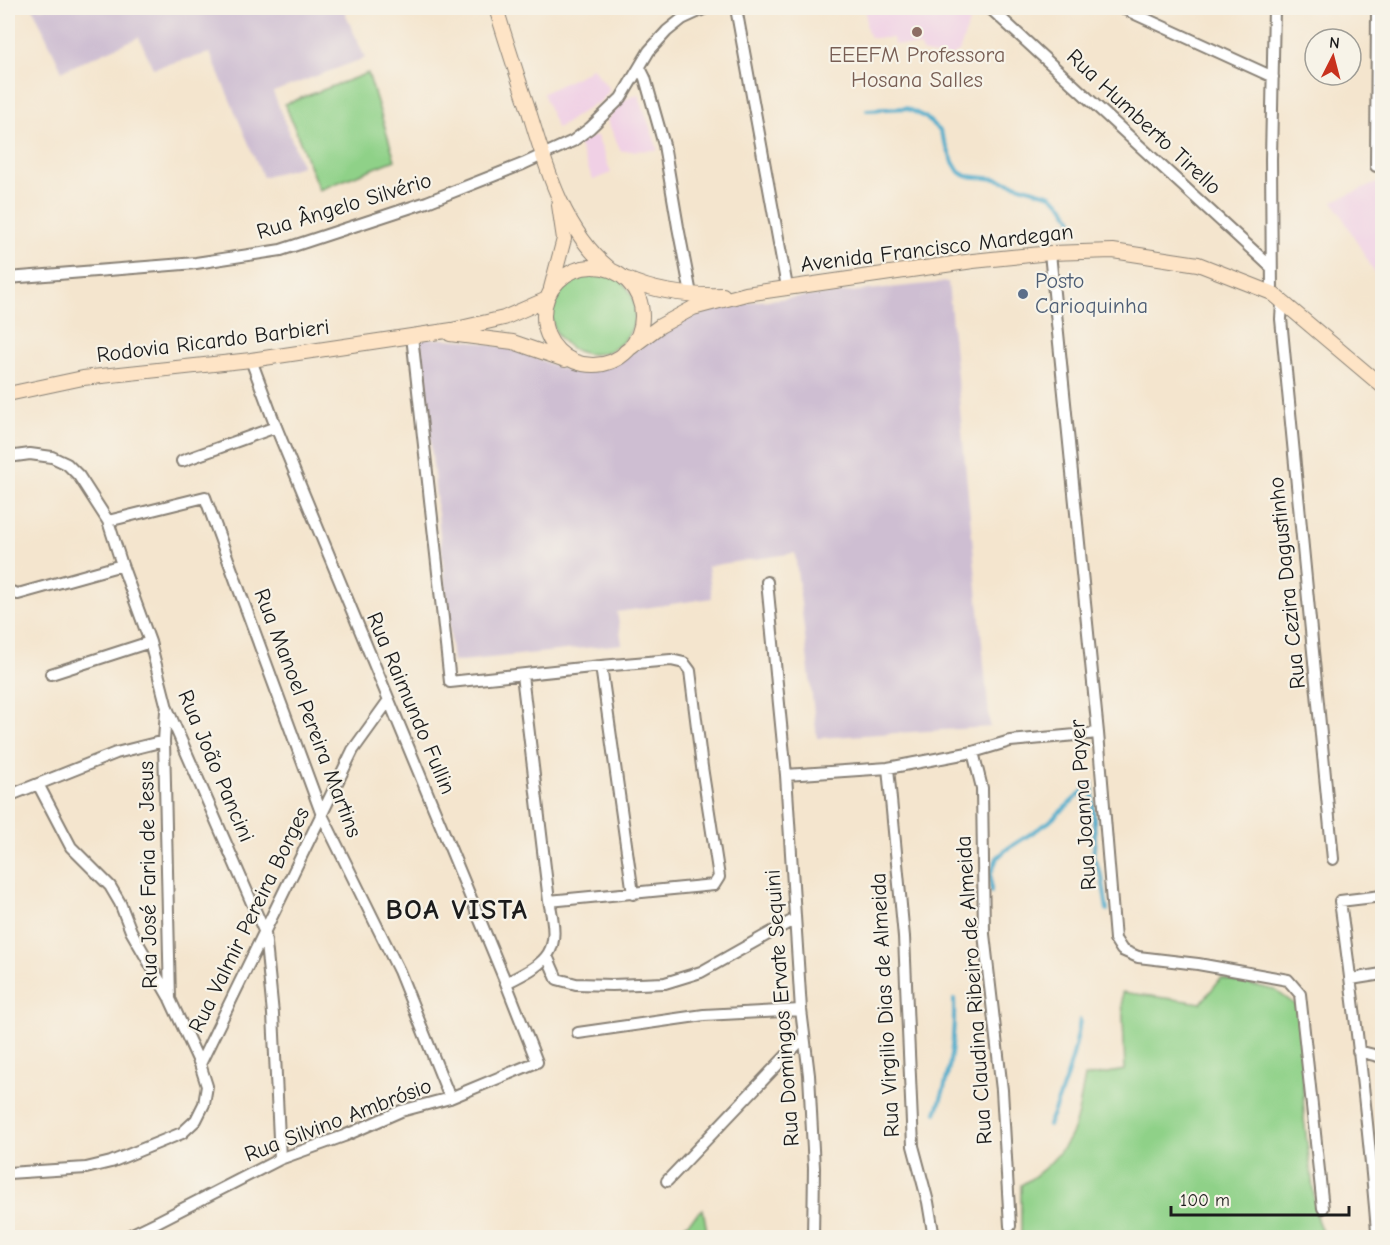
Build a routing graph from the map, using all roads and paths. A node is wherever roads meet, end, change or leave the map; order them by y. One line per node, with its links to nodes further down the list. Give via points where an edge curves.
1 (496, 8): 10 (main road)
2 (706, 8): 8 (street, Rua Ângelo Silvério, via 667,31)
3 (736, 8): 17 (street)
4 (990, 8): 14 (street, Rua Humberto Tirello)
5 (1122, 8): 9 (street)
6 (1274, 8): 9 (street)
7 (1377, 8): 11 (street)
8 (640, 68): 10 (street, Rua Ângelo Silvério, via 621,98 590,128); 19 (street, via 664,145)
9 (1273, 77): 14 (street)
10 (543, 156): 12 (main road); 16 (street, Rua Ângelo Silvério, via 427,202 281,250 196,263)
11 (1376, 166)
12 (556, 188): 15 (main road, via 581,237 592,252); 21 (main road, via 564,239)
13 (1050, 253): 17 (main road, Avenida Francisco Mardegan); 18 (main road, Avenida Francisco Mardegan, via 1113,251 1197,264); 42 (street, Rua Joanna Payer)
14 (1271, 267): 18 (street)
15 (619, 274): 19 (main road, Avenida Francisco Mardegan, via 645,285); 21 (main road, via 597,267 578,269 562,277); 24 (main road, via 635,291 642,309 637,337)
16 (8, 278)
17 (786, 287): 20 (main road, Avenida Francisco Mardegan)
18 (1272, 293): 22 (main road, Avenida Francisco Mardegan)
19 (691, 294): 20 (main road, Avenida Francisco Mardegan)
20 (746, 294): 24 (main road, Avenida Francisco Mardegan, via 693,308)
21 (549, 295): 23 (main road, via 504,318); 26 (main road, via 544,317 548,334 564,355)
22 (1282, 303): 27 (main road, Avenida Francisco Mardegan); 50 (street, Rua Cezira Dagustinho)
23 (418, 335): 25 (main road, Rodovia Ricardo Barbieri); 26 (main road, via 500,339); 39 (street, via 450,682)
24 (625, 352): 26 (main road, via 609,362)
25 (251, 360): 28 (main road, Rodovia Ricardo Barbieri, via 82,378); 29 (street, Rua Raimundo Fullin)
26 (580, 363)
27 (1383, 386)
28 (8, 394)
29 (276, 428): 31 (street); 40 (street, Rua Raimundo Fullin)
30 (8, 457): 32 (street, Rua João Pancini, via 30,454 67,464)
31 (182, 461)
32 (108, 521): 33 (street, Rua João Pancini); 49 (street, Rua Manoel Pereira Martins, via 205,497)
33 (122, 566): 35 (street, via 18,594); 36 (street, Rua João Pancini)
34 (767, 582): 46 (street, Rua Domingos Ervate Sequini)
35 (8, 591)
36 (150, 642): 38 (street); 41 (street, Rua João Pancini)
37 (601, 666): 39 (street); 51 (street); 51 (street, via 671,660 684,663 690,671 719,878 714,885)
38 (51, 674)
39 (522, 675): 53 (street)
40 (388, 700): 49 (street, Rua Valmir Pereira Borges, via 353,750); 59 (street, Rua Raimundo Fullin)
41 (167, 708): 43 (street, Rua José Faria de Jesus); 55 (street, Rua João Pancini)
42 (1098, 733): 44 (street, via 1010,741); 74 (street, Rua Joanna Payer, via 1115,939 1122,950 1138,957 1288,980 1300,994)
43 (164, 741): 47 (street, via 116,753); 60 (street, Rua José Faria de Jesus)
44 (973, 752): 45 (street); 75 (street, Rua Claudina Ribeiro de Almeida, via 982,789 984,934 1002,1090)
45 (888, 768): 46 (street); 79 (street, Rua Virgilio Dias de Almeida, via 903,937 912,1136)
46 (786, 775): 54 (street, Rua Domingos Ervate Sequini)
47 (38, 784): 48 (street); 60 (street, via 71,847 110,886 130,931)
48 (8, 796)
49 (322, 815): 55 (street, Rua Valmir Pereira Borges); 68 (street, Rua Manoel Pereira Martins, via 399,972)
50 (1333, 859)
51 (633, 894): 53 (street)
52 (1383, 896): 58 (street, via 1340,901)
53 (549, 902): 56 (street, via 554,922 553,942)
54 (795, 919): 56 (street, via 701,972 665,983 588,984 557,979); 61 (street, Rua Domingos Ervate Sequini)
55 (265, 933): 67 (street, Rua Valmir Pereira Borges); 71 (street, Rua João Pancini)
56 (547, 956): 59 (street, via 539,966)
57 (1383, 974): 58 (street)
58 (1351, 979): 64 (street)
59 (506, 983): 66 (street, Rua Raimundo Fullin)
60 (170, 999): 67 (street, Rua José Faria de Jesus)
61 (801, 1010): 62 (street, via 704,1015); 63 (street, Rua Domingos Ervate Sequini)
62 (578, 1034)
63 (804, 1037): 73 (street); 78 (street, Rua Domingos Ervate Sequini, via 814,1168)
64 (1358, 1051): 65 (street); 69 (street)
65 (1383, 1056)
66 (537, 1062): 68 (street, Rua Silvino Ambrósio)
67 (200, 1064): 72 (street, Rua José Faria de Jesus, via 207,1086 204,1104 196,1120 182,1133 86,1168)
68 (450, 1098): 71 (street, Rua Silvino Ambrósio, via 402,1111)
69 (1370, 1140): 70 (street); 76 (street)
70 (1383, 1143)
71 (280, 1159): 77 (street, Rua Silvino Ambrósio)
72 (8, 1173)
73 (667, 1181)
74 (1323, 1208)
75 (1010, 1226)
76 (1380, 1231)
77 (124, 1238)
78 (813, 1238)
79 (934, 1238)

